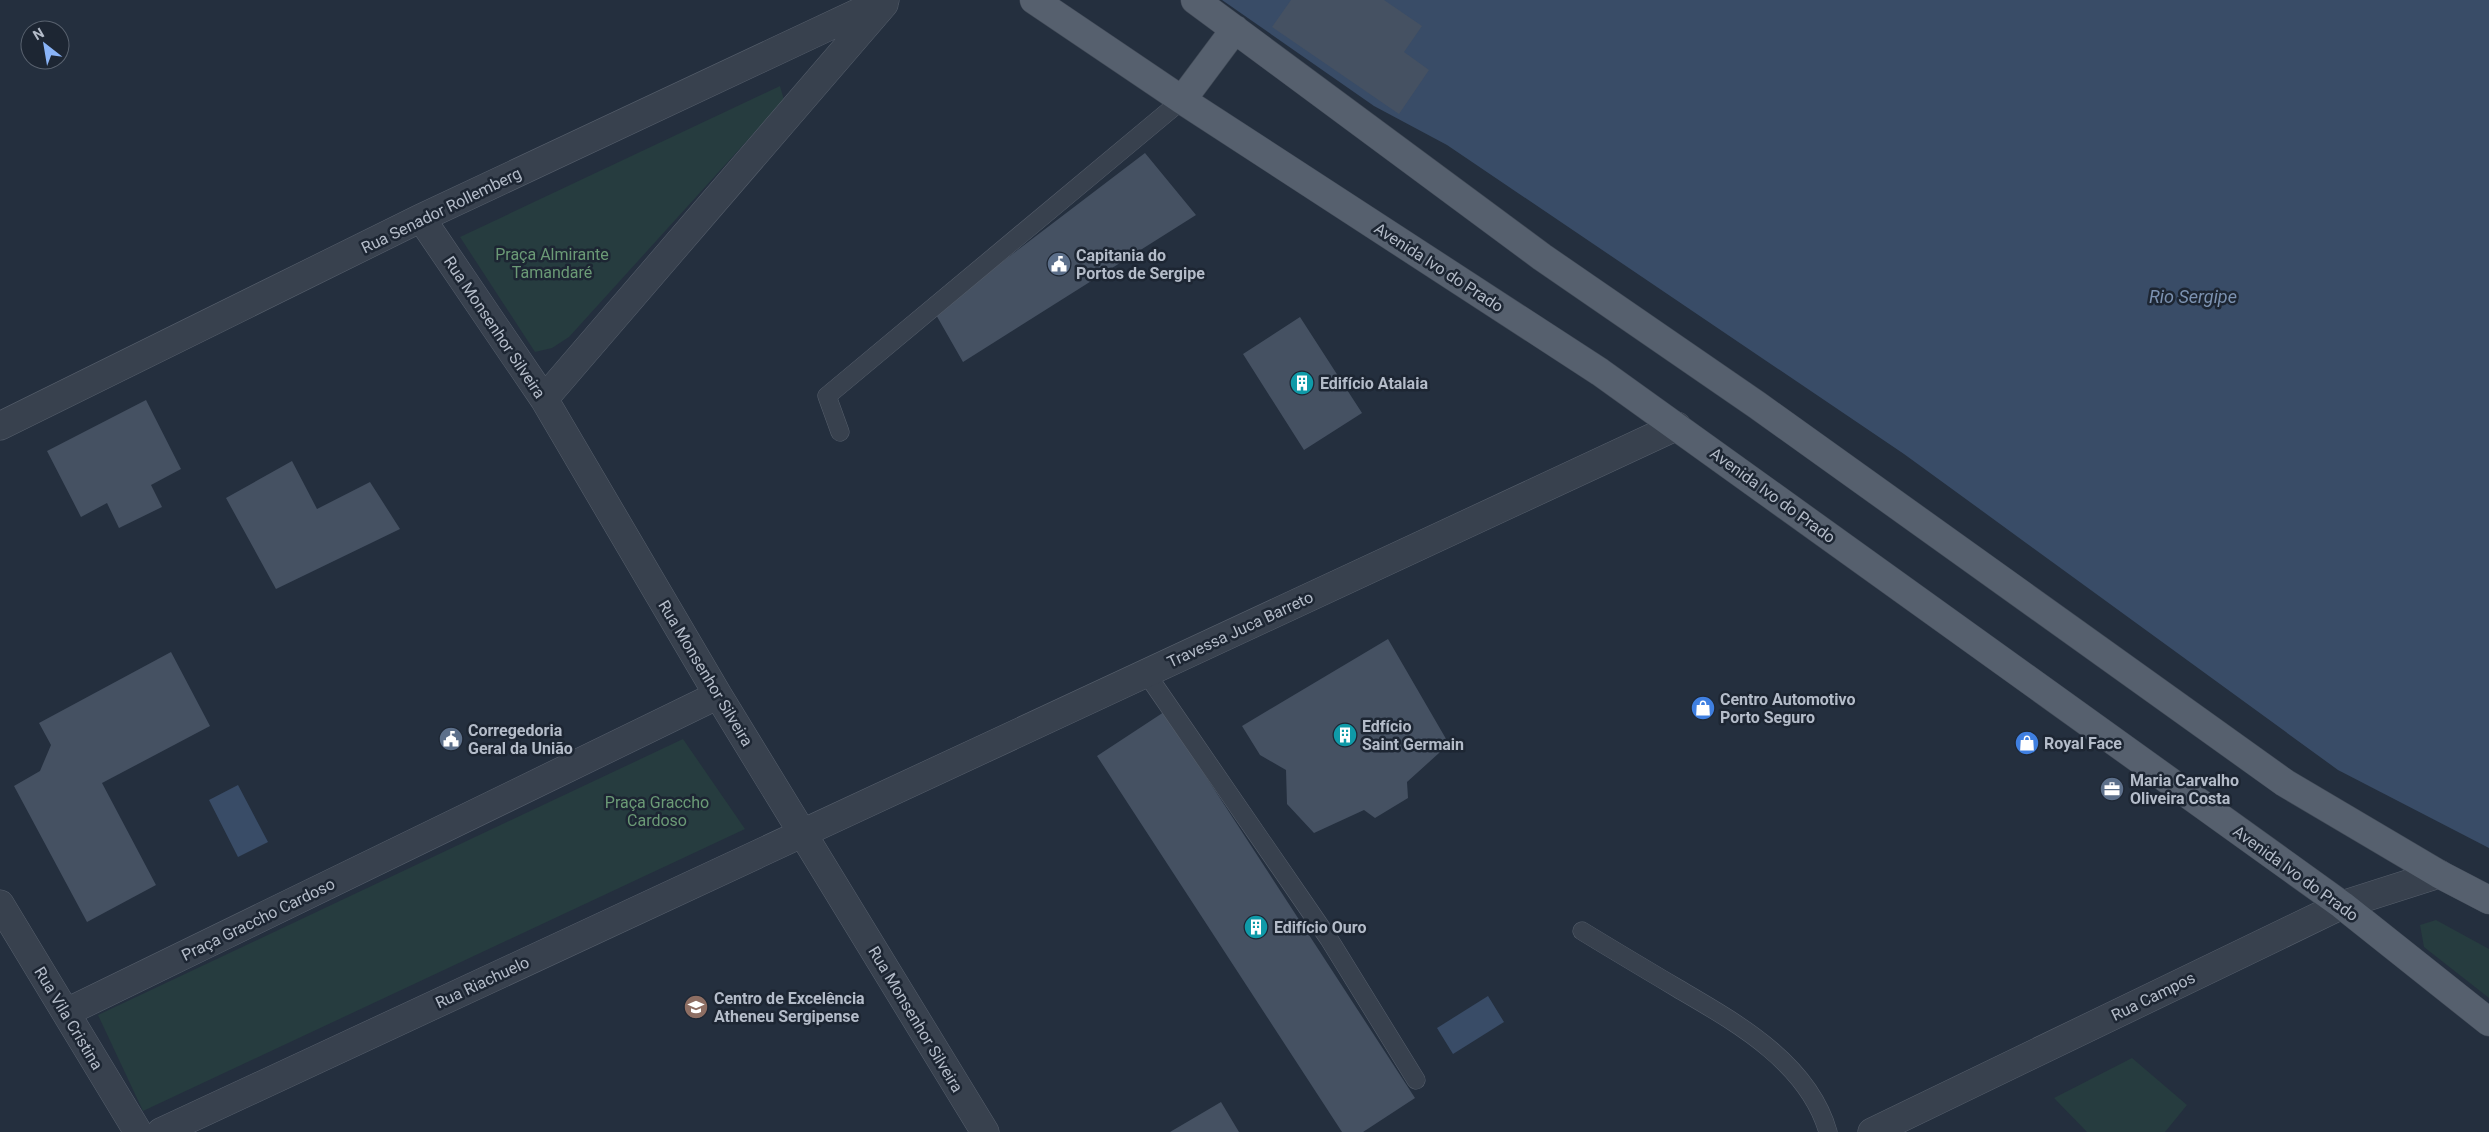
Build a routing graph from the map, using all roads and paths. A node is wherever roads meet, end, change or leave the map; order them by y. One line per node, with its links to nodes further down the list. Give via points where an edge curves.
1 (887, 0): 6 (street, Rua Senador Rollemberg); 7 (street)
2 (1034, 0): 5 (main road, Avenida Ivo do Prado)
3 (1195, 0): 4 (main road)
4 (1235, 28): 5 (main road); 14 (main road, via 1542,257 1757,405 2285,783)
5 (1182, 100): 9 (main road, Avenida Ivo do Prado, via 1600,372); 10 (lane, via 827,396)
6 (421, 218): 7 (street, Rua Monsenhor Silveira); 8 (street, Rua Senador Rollemberg)
7 (544, 399): 12 (street, Rua Monsenhor Silveira)
8 (0, 426)
9 (1677, 426): 11 (street, Travessa Juca Barreto); 17 (main road, Avenida Ivo do Prado)
10 (840, 432)
11 (1146, 673): 13 (street, Travessa Juca Barreto); 21 (lane, via 1329,939)
12 (718, 695): 13 (street, Rua Monsenhor Silveira); 19 (street, Praça Graccho Cardoso)
13 (802, 832): 23 (street, Rua Riachuelo); 24 (street, Rua Monsenhor Silveira)
14 (2439, 874): 15 (main road); 17 (street, Rua Campos)
15 (2489, 900)
16 (0, 904): 19 (street, Rua Vila Cristina)
17 (2342, 905): 20 (main road, Avenida Ivo do Prado); 26 (street, Rua Campos)
18 (1582, 930): 25 (lane, via 1741,1026 1796,1074 1822,1113)
19 (66, 1012): 22 (street, Rua Vila Cristina)
20 (2489, 1022)
21 (1416, 1080)
22 (138, 1132)
23 (161, 1132)
24 (985, 1132)
25 (1828, 1132)
26 (1872, 1132)

